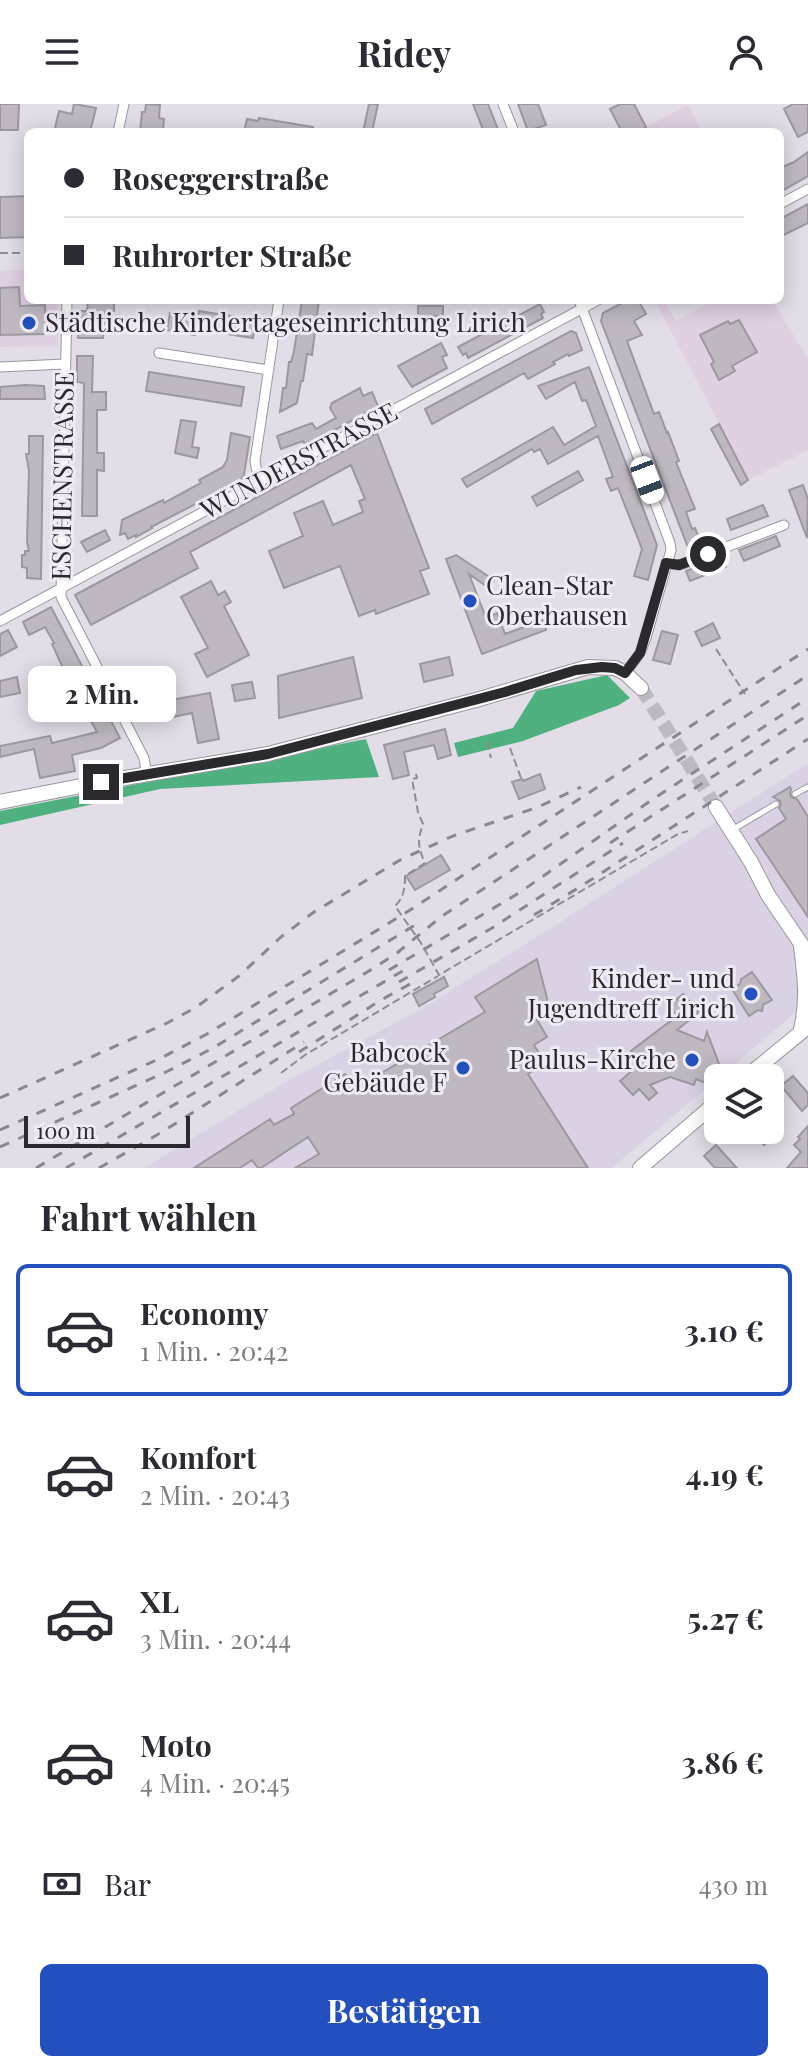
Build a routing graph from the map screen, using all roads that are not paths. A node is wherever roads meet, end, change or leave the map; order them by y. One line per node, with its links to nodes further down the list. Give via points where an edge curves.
1 (124, 104): 3 (street)
2 (503, 104): 4 (street)
3 (119, 128)
4 (512, 128)
5 (808, 189): 6 (street)
6 (784, 202)
7 (67, 304): 11 (street, ESCHENSTRASSE)
8 (278, 304): 13 (street)
9 (581, 304): 14 (street, WUNDERSTRASSE); 16 (street, via 669,537)
10 (159, 353): 13 (street)
11 (65, 364): 12 (street); 17 (street, ESCHENSTRASSE)
12 (0, 367)
13 (269, 370): 14 (street, via 255,461)
14 (259, 483): 17 (street, WUNDERSTRASSE)
15 (784, 525): 16 (street, via 679,565)
16 (666, 563): 19 (street, via 640,653)
17 (61, 590): 18 (street, WUNDERSTRASSE); 21 (street, ESCHENSTRASSE, via 144,758)
18 (0, 621)
19 (625, 673): 20 (main road); 21 (main road, via 602,667 576,670 268,754)
20 (641, 688)
21 (147, 776): 24 (main road)
22 (808, 787): 23 (lane)
23 (795, 794)
24 (0, 802)
25 (776, 804): 27 (lane)
26 (716, 807): 27 (main road)
27 (731, 831): 28 (main road)
28 (805, 950): 29 (main road)
29 (804, 1030): 30 (main road)
30 (762, 1064)
31 (704, 1113): 32 (main road)
32 (640, 1168)

